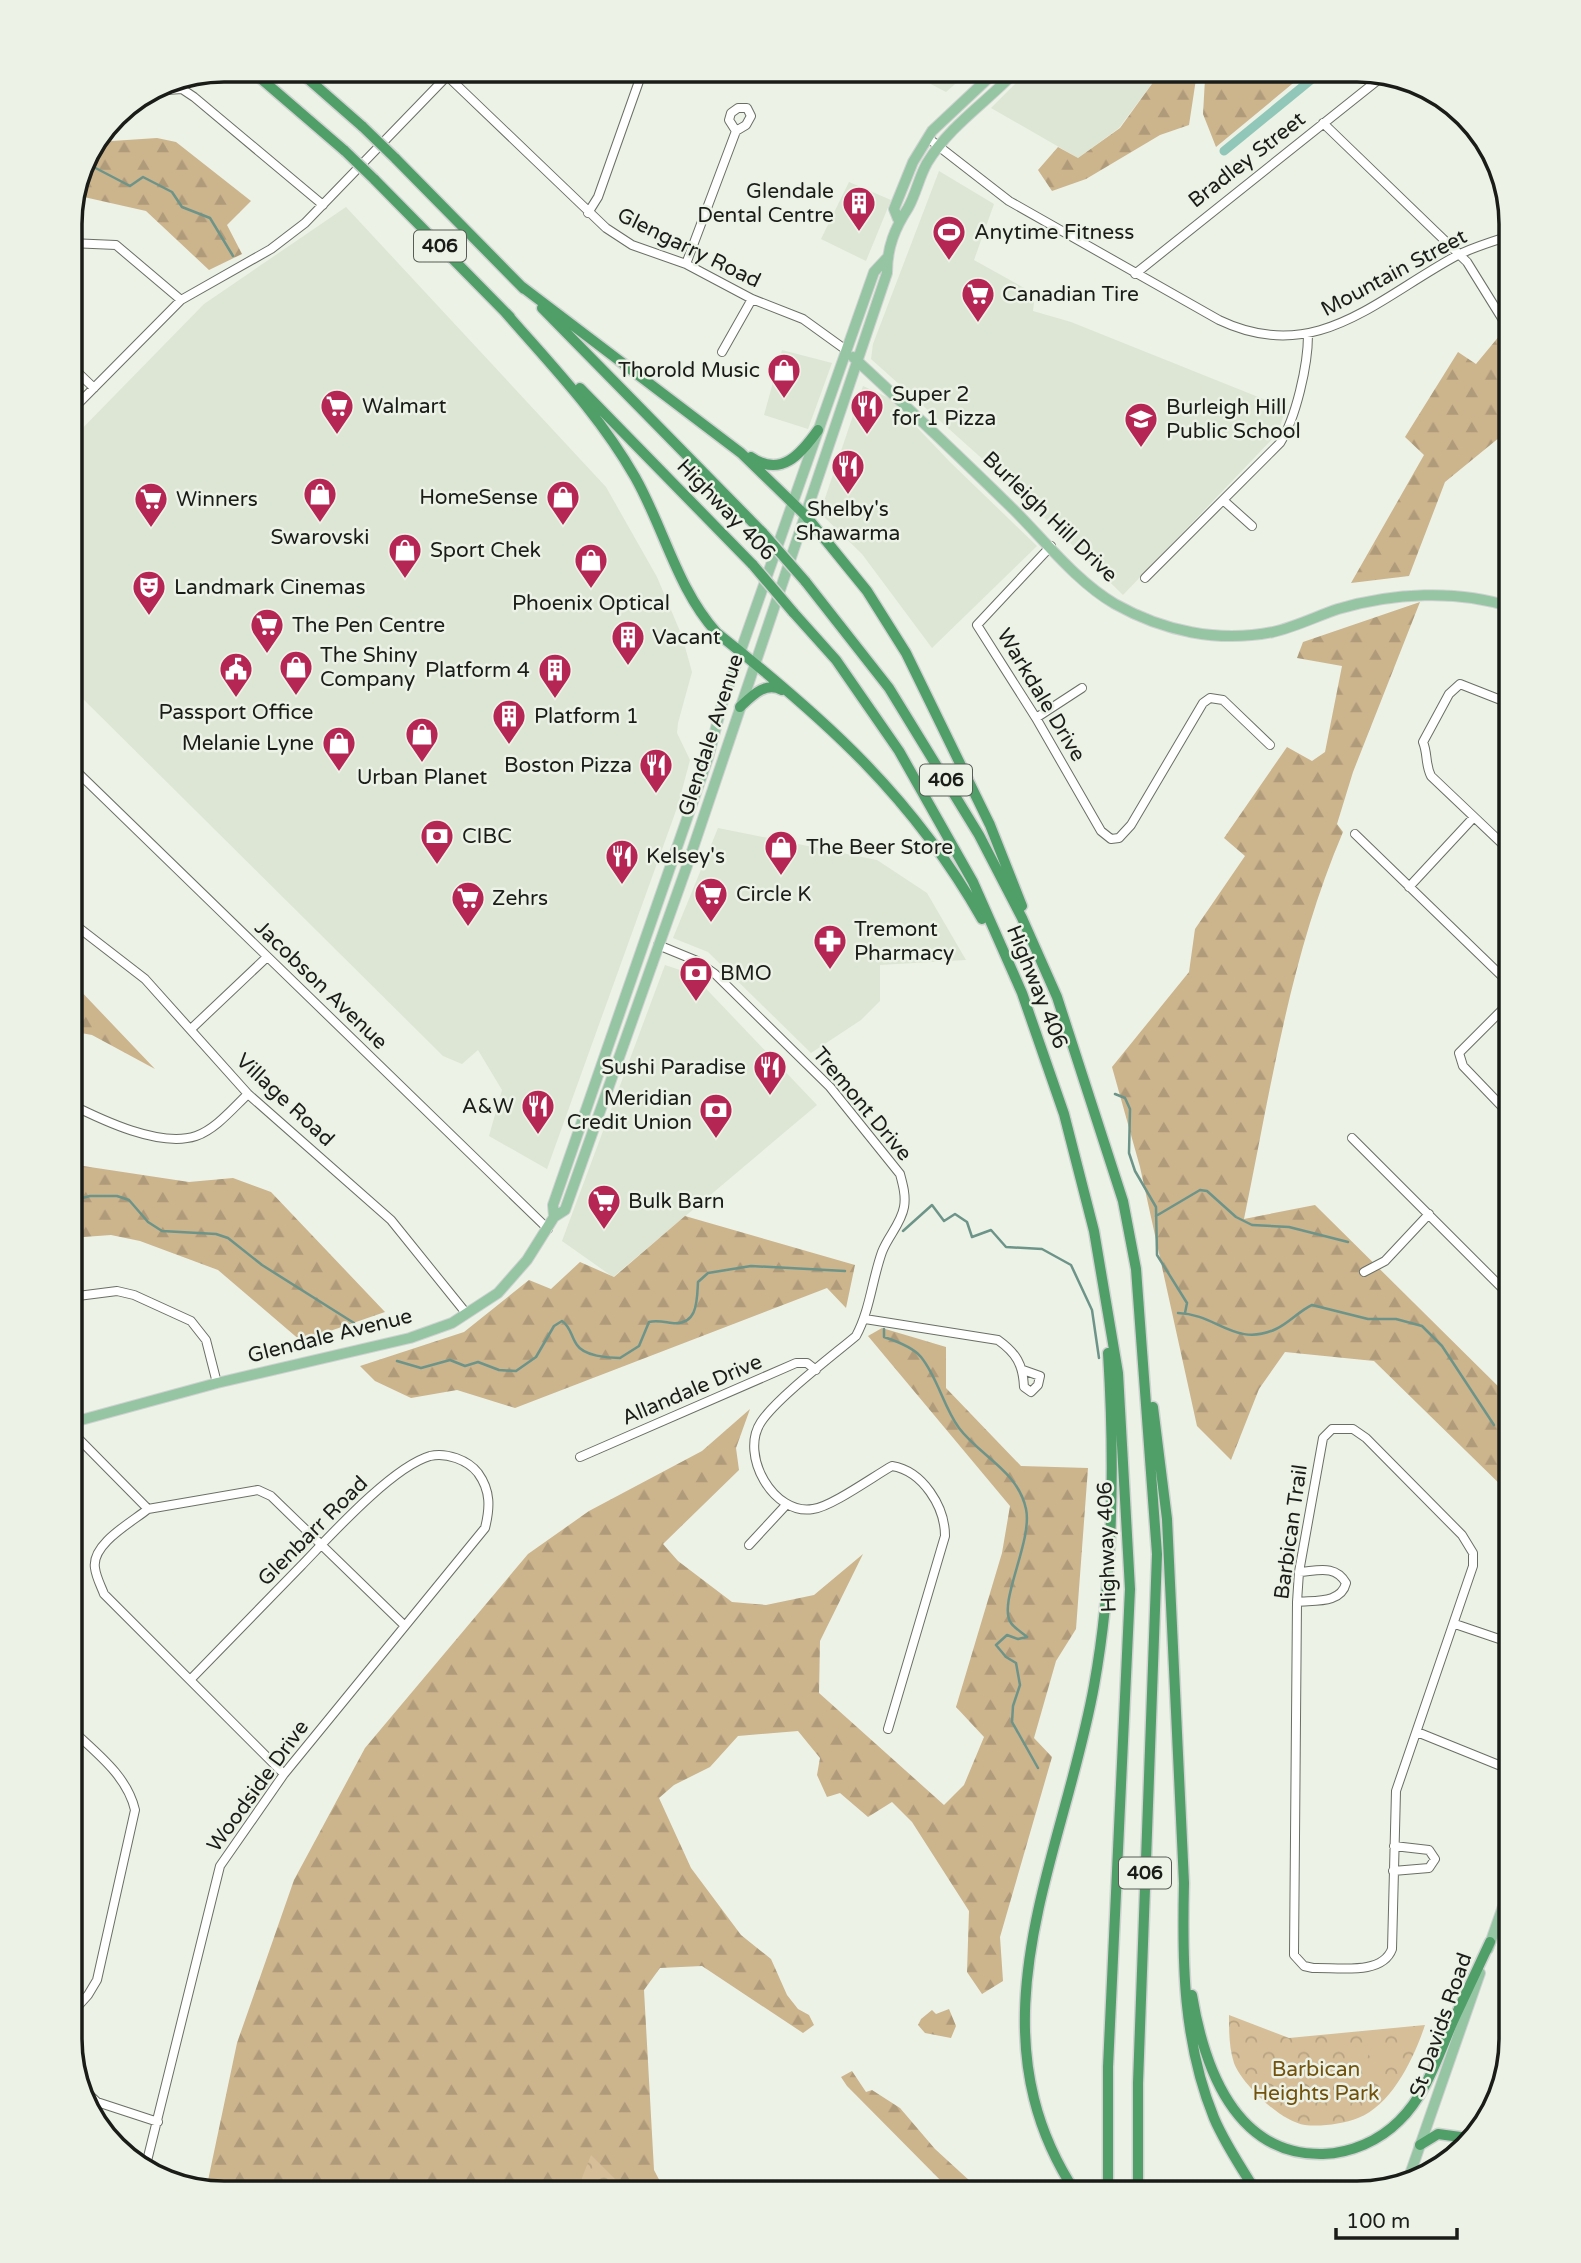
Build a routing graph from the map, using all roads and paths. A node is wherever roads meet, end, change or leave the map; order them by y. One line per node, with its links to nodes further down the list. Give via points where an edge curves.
1 (266, 83): 26 (highway, Highway 406 / 406, bridge, via 374,179)
2 (314, 83): 23 (highway, Highway 406 / 406, bridge)
3 (437, 83): 14 (street)
4 (458, 83): 15 (street, Glengarry Road)
5 (638, 83): 15 (street, via 598,197)
6 (983, 83): 12 (main road, Glendale Avenue)
7 (1003, 83): 13 (main road, Glendale Avenue)
8 (1373, 84): 10 (street, Bradley Street)
9 (181, 89): 14 (street)
10 (1323, 123): 19 (street); 22 (street, Bradley Street)
11 (736, 131): 21 (street)
12 (928, 138): 13 (street, Mountain Street); 16 (main road, Glendale Avenue, via 894,209)
13 (939, 147): 16 (main road, Glendale Avenue); 22 (street, Mountain Street, via 1009,201)
14 (323, 205): 25 (street, via 290,236)
15 (588, 213): 21 (street, Glengarry Road, via 632,244)
16 (898, 219): 20 (main road, Glendale Avenue)
17 (1499, 239): 19 (street, Mountain Street)
18 (83, 243): 25 (street, via 116,244)
19 (1458, 255): 27 (street); 28 (street, Mountain Street, via 1352,318)
20 (887, 258): 29 (main road, Glendale Avenue, via 874,272); 31 (main road, Glendale Avenue, via 887,273)
21 (686, 264): 24 (street, Glengarry Road)
22 (1135, 274): 28 (street, Mountain Street, via 1244,332)
23 (521, 286): 36 (highway); 63 (highway, Highway 406 / 406, bridge, via 763,533 889,688 947,781 1022,918)
24 (752, 299): 29 (street, Glengarry Road, via 803,319); 30 (street)
25 (181, 300): 33 (street)
26 (505, 312): 44 (highway, via 608,430 657,519 701,616); 62 (highway, Highway 406 / 406, bridge, via 753,565 836,660 899,751 972,883)
27 (1499, 314)
28 (1308, 335): 37 (street, via 1308,353 1288,431)
29 (846, 350): 31 (main road, Burleigh Hill Drive); 35 (main road, Glendale Avenue)
30 (722, 352)
31 (857, 360): 39 (main road, Glendale Avenue); 41 (main road, Burleigh Hill Drive)
32 (83, 377): 33 (street)
33 (94, 388): 34 (street)
34 (83, 399)
35 (818, 430): 36 (highway, via 794,459 776,466 757,461); 38 (main road, Glendale Avenue)
36 (721, 437): 38 (highway)
37 (1223, 500): 40 (street); 42 (street)
38 (793, 506): 39 (highway); 44 (main road, Glendale Avenue)
39 (806, 516): 45 (main road, Glendale Avenue); 63 (highway, via 866,591 906,653 990,825)
40 (1252, 526)
41 (1051, 546): 43 (main road, Burleigh Hill Drive, via 1113,602 1139,616 1202,635 1275,631 1338,609 1406,596 1473,598); 50 (street, Warkdale Drive, via 977,625)
42 (1145, 578)
43 (1499, 604)
44 (741, 654): 45 (highway); 58 (main road, Glendale Avenue)
45 (754, 664): 47 (highway); 49 (main road, Glendale Avenue)
46 (1082, 688): 50 (street)
47 (791, 694): 49 (highway, via 776,687 761,689); 62 (highway, via 837,733 918,820 957,876)
48 (1499, 699): 53 (street, via 1460,684 1449,694 1423,742 1431,776)
49 (740, 707): 59 (main road, Glendale Avenue)
50 (1036, 718): 51 (street, Warkdale Drive, via 1101,831 1111,839 1119,838 1131,825 1203,703 1215,696 1223,700)
51 (1270, 745)
52 (83, 777): 60 (street, Jacobson Avenue)
53 (1474, 817): 55 (street); 56 (street)
54 (1355, 834): 56 (street)
55 (1499, 841)
56 (1409, 887): 61 (street)
57 (83, 930): 65 (street, Village Road, via 127,962)
58 (645, 937): 59 (main road); 71 (main road, Glendale Avenue, via 553,1205)
59 (658, 945): 71 (main road, Glendale Avenue, via 583,1164 565,1210); 79 (street, Tremont Drive, via 715,974 830,1087 900,1174 905,1203 877,1266)
60 (267, 957): 65 (street); 72 (street, Jacobson Avenue)
61 (1499, 973)
62 (1022, 993): 78 (highway, Highway 406 / 406, via 1064,1114 1094,1231)
63 (1057, 997): 73 (highway, Highway 406 / 406, via 1123,1202)
64 (1499, 1013): 67 (street, via 1459,1054 1463,1066)
65 (191, 1029): 66 (street, Village Road)
66 (248, 1094): 68 (street, via 209,1129 181,1138 112,1124); 77 (street, Village Road, via 391,1220)
67 (1499, 1104)
68 (83, 1110)
69 (1352, 1138): 70 (street)
70 (1429, 1214): 74 (street, via 1385,1261); 75 (street)
71 (554, 1217): 72 (main road, Glendale Avenue)
72 (548, 1229): 77 (main road, Glendale Avenue, via 498,1293)
73 (1136, 1269): 105 (highway, via 1167,1519); 116 (highway, Highway 406 / 406, via 1157,1554)
74 (1364, 1272)
75 (1499, 1285)
76 (82, 1295): 82 (street, via 134,1294 191,1321 206,1340)
77 (466, 1313): 82 (main road, Glendale Avenue, via 410,1338)
78 (1106, 1318): 114 (highway, via 1113,1477 1103,1628 1076,1769 1032,1934 1024,1997 1035,2094 1051,2145); 115 (highway, Highway 406 / 406, via 1118,1373 1130,1589 1108,2067)
79 (865, 1319): 80 (street, Tremont Drive, via 856,1336); 81 (street, via 998,1340 1013,1351)
80 (816, 1370): 85 (street, Allandale Drive, via 807,1363 796,1363); 87 (street, Tremont Drive, via 766,1415 755,1434 755,1462 762,1478)
81 (1023, 1370)
82 (217, 1384): 83 (main road, Glendale Avenue)
83 (82, 1420)
84 (82, 1442): 88 (street)
85 (580, 1457)
86 (479, 1474): 89 (street, Glenbarr Road, via 457,1458 432,1456 372,1495); 94 (street, Woodside Drive, via 490,1509 485,1528)
87 (786, 1504): 90 (street); 97 (street, via 796,1510 816,1509 892,1466 912,1474 938,1502 945,1519 944,1536)
88 (148, 1509): 89 (street, via 258,1490 271,1496); 96 (street, via 102,1547 95,1568 104,1594)
89 (321, 1545): 94 (street); 96 (street, Glenbarr Road)
90 (749, 1545)
91 (1298, 1572): 92 (street, Barbican Trail); 92 (street, via 1330,1569 1340,1573 1346,1583 1335,1598); 93 (street, Barbican Trail, via 1323,1438 1332,1429 1353,1429 1462,1535 1474,1553)
92 (1297, 1602): 103 (street, Barbican Trail, via 1294,1955 1304,1966 1373,1967 1389,1956)
93 (1455, 1624): 95 (street); 98 (street, Barbican Trail)
94 (404, 1625): 101 (street, Woodside Drive)
95 (1499, 1639)
96 (190, 1681): 101 (street)
97 (888, 1729)
98 (1417, 1732): 100 (street); 102 (street, Barbican Trail, via 1396,1791)
99 (82, 1740): 107 (street, via 131,1792 135,1810 97,1980)
100 (1499, 1765)
101 (284, 1774): 109 (street, Woodside Drive, via 220,1866)
102 (1394, 1846): 103 (street, Barbican Trail); 103 (street, via 1429,1850 1435,1859 1429,1868)
103 (1393, 1871)
104 (1499, 1917): 106 (main road, St Davids Road)
105 (1183, 1940): 106 (highway, via 1198,2027 1227,2103 1264,2138 1286,2149 1313,2154 1358,2148 1400,2121 1427,2081); 117 (highway, via 1186,2011 1195,2061 1214,2118)
106 (1490, 1942): 111 (main road, St Davids Road)
107 (82, 2002)
108 (97, 2102): 109 (street)
109 (158, 2123): 112 (street, Woodside Drive)
110 (1459, 2137): 111 (highway, via 1438,2134)
111 (1420, 2145): 113 (main road, St Davids Road)
112 (148, 2159)
113 (1411, 2170)
114 (1070, 2181)
115 (1108, 2181)
116 (1138, 2181)
117 (1250, 2181)

